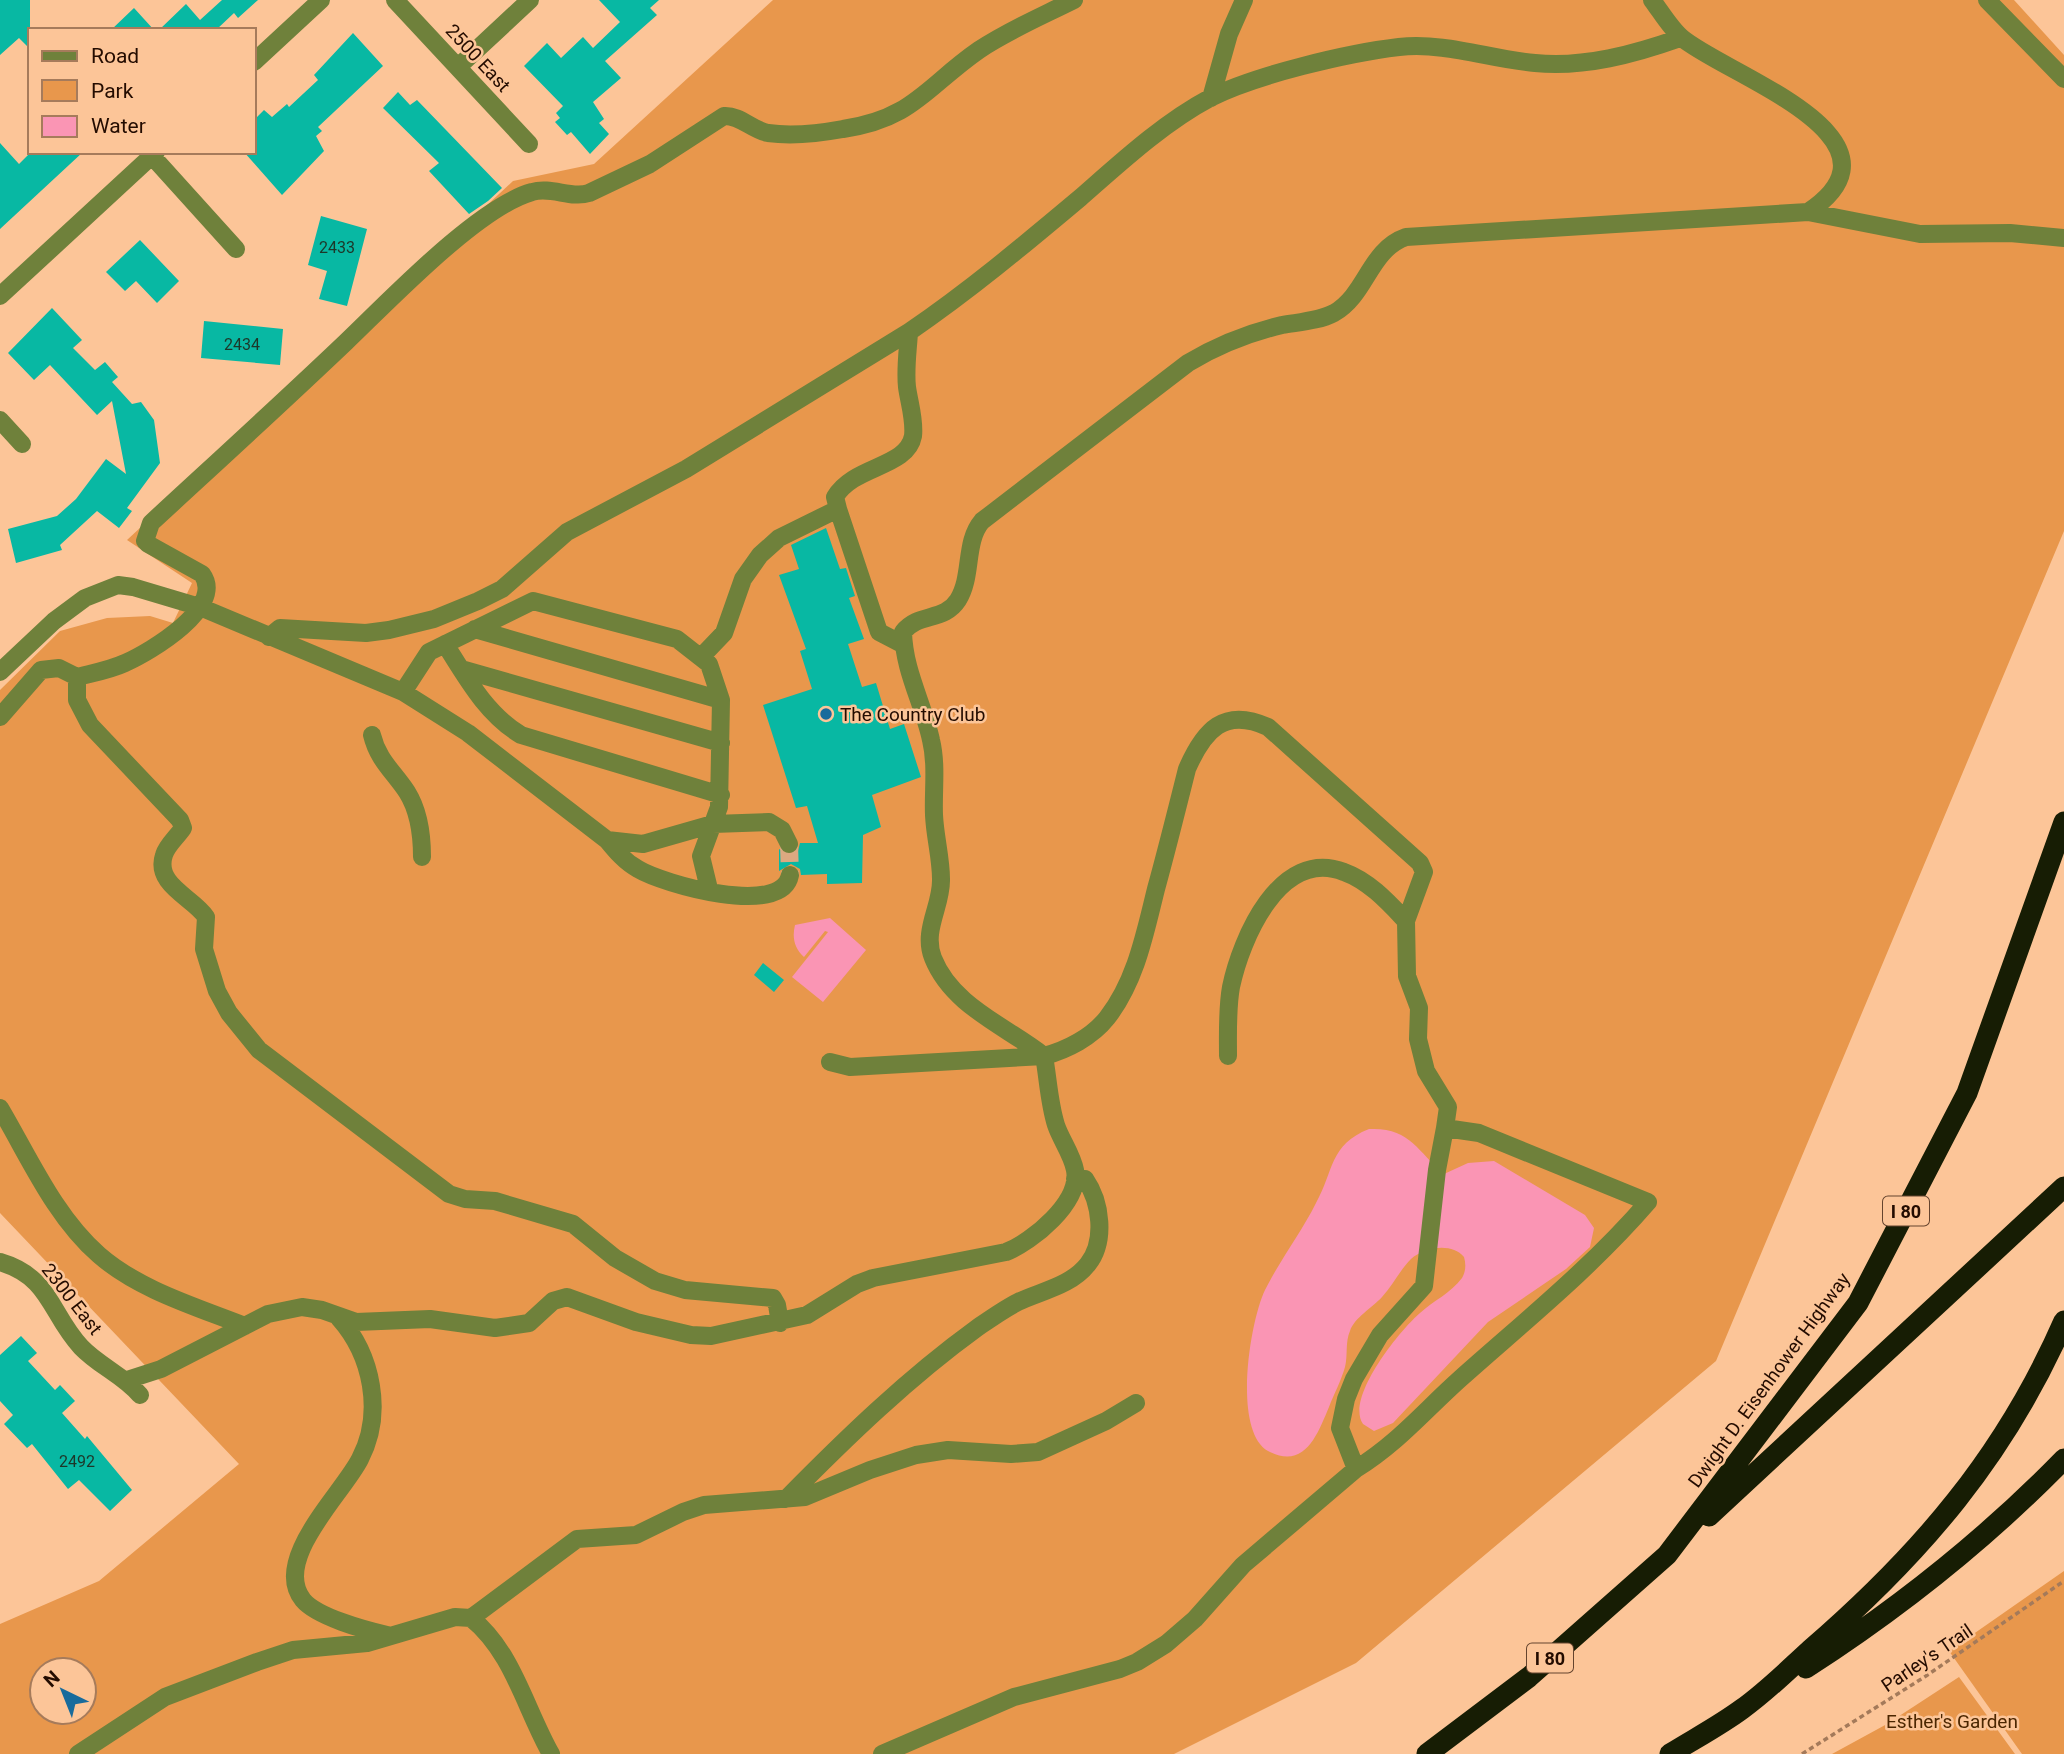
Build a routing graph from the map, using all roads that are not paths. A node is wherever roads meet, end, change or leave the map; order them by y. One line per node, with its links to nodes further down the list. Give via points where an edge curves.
1 (321, 0): 9 (street)
2 (395, 0): 10 (street, 2500 East)
3 (530, 0): 10 (street)
4 (1074, 0): 23 (street, via 978,51 932,91 892,117 841,130 770,133 735,117 723,117 650,164 589,193 532,192 477,223 151,523 145,541 207,581 208,595)
5 (1244, 0): 12 (street)
6 (1652, 0): 8 (street)
7 (1987, 0): 11 (street)
8 (1680, 38): 12 (street, via 1580,62 1536,63 1438,46 1401,47 1353,54); 15 (street, via 1801,109 1835,141 1841,171 1829,195)
9 (256, 60)
10 (458, 67): 13 (street, 2500 East)
11 (2064, 79)
12 (1210, 98): 19 (street, via 1149,140)
13 (529, 144)
14 (154, 154): 17 (street); 18 (street)
15 (1808, 212): 16 (street, via 1920,234); 27 (street, via 1406,237 1393,242 1358,290 1333,313 1245,334 1213,348 982,521 973,536 958,601 943,615 910,623 903,632)
16 (2064, 238)
17 (236, 248)
18 (0, 296)
19 (909, 332): 22 (street, via 907,384 913,437 903,454 844,484 835,497); 25 (street, via 686,469 566,532 502,589 478,601 389,630 280,628)
20 (0, 420): 21 (street)
21 (22, 444)
22 (838, 509): 27 (street, via 879,632); 28 (street, via 779,538 760,555 743,579 723,633)
23 (200, 607): 25 (street); 30 (street, via 118,585 85,597); 31 (street, via 151,649 123,664)
24 (475, 629): 26 (street); 28 (street, via 533,601 677,639); 33 (street)
25 (269, 637): 32 (street)
26 (445, 644): 29 (street); 32 (street, via 429,652)
27 (904, 645): 46 (street, via 934,759 934,817 942,881 930,932 933,957 949,982 975,1008)
28 (702, 656): 33 (street, via 714,674)
29 (461, 669): 36 (street); 37 (street, via 494,714 521,735)
30 (0, 672)
31 (77, 677): 34 (street, via 59,668 41,670); 56 (street, via 77,700 90,724 180,820 183,828 163,857 163,867 172,886 206,917 204,949 217,991 259,1050 449,1194 495,1201 573,1224 615,1258 655,1281 685,1290 773,1298)
32 (402, 692): 40 (street, via 468,733)
33 (721, 700): 36 (street)
34 (0, 717)
35 (372, 735): 42 (street, via 381,761 413,805)
36 (722, 743): 37 (street)
37 (720, 795): 39 (street)
38 (2064, 822): 64 (highway, Dwight D. Eisenhower Highway / I 80, via 1967,1093 1858,1303)
39 (713, 824): 40 (street, via 643,844); 41 (street, via 774,823); 44 (street, via 701,856)
40 (607, 840): 44 (street, via 623,858 649,875)
41 (789, 844)
42 (422, 857)
43 (790, 875): 44 (street, via 786,886 771,894 723,896)
44 (709, 889)
45 (1406, 921): 46 (street, via 1424,872 1420,863 1268,727 1249,719 1228,720 1202,740 1187,769 1142,944 1119,1002 1092,1032); 47 (street, via 1372,888 1343,871 1306,870 1286,883 1271,897 1245,938 1231,989); 50 (street, via 1407,976 1419,1008 1418,1039 1426,1071 1448,1107)
46 (1044, 1056): 48 (street, via 850,1067); 51 (street, via 1056,1125)
47 (1228, 1056)
48 (830, 1062)
49 (0, 1108): 57 (street, via 54,1202 99,1255 161,1291)
50 (1446, 1128): 62 (street, via 1424,1286 1380,1335 1346,1399 1340,1428); 62 (street, via 1479,1133 1648,1202 1610,1246 1388,1449)
51 (1076, 1179): 56 (street, via 1052,1219 1022,1245 873,1278 807,1315); 63 (street, via 1085,1179 1090,1186 1098,1212 1097,1243 1087,1265 1068,1281 1015,1303 949,1350)
52 (2064, 1187): 64 (highway)
53 (0, 1262): 58 (street, 2300 East, via 16,1266 34,1280 79,1345)
54 (340, 1318): 56 (street, via 372,1323 430,1319 516,1327 529,1324 557,1298 567,1297 636,1322 691,1335 711,1336); 57 (street, via 302,1307 284,1309); 66 (street, via 354,1335 369,1371 369,1432 361,1457 317,1519 302,1549 296,1587 304,1601 318,1611)
55 (2064, 1321): 67 (highway, via 2040,1376 1994,1453 1933,1532 1840,1624)
56 (780, 1323)
57 (245, 1326): 58 (street, via 161,1369)
58 (127, 1380): 59 (street, 2300 East)
59 (140, 1395)
60 (1136, 1403): 63 (street, via 1038,1452 948,1450 916,1455 805,1497)
61 (2064, 1459): 67 (highway, via 2023,1501 1877,1622)
62 (1356, 1469): 70 (street, via 1242,1565 1195,1619 1156,1650 1120,1669 1014,1697)
63 (786, 1499): 65 (street, via 704,1505 636,1535 577,1539)
64 (1667, 1555): 71 (highway, Dwight D. Eisenhower Highway / I 80, via 1529,1677)
65 (471, 1618): 66 (street, via 455,1617); 69 (street, via 488,1631 504,1656)
66 (387, 1636): 68 (street, via 367,1643 292,1650 165,1697)
67 (1742, 1709): 72 (highway)
68 (78, 1754)
69 (551, 1754)
70 (882, 1754)
71 (1427, 1754)
72 (1670, 1754)

